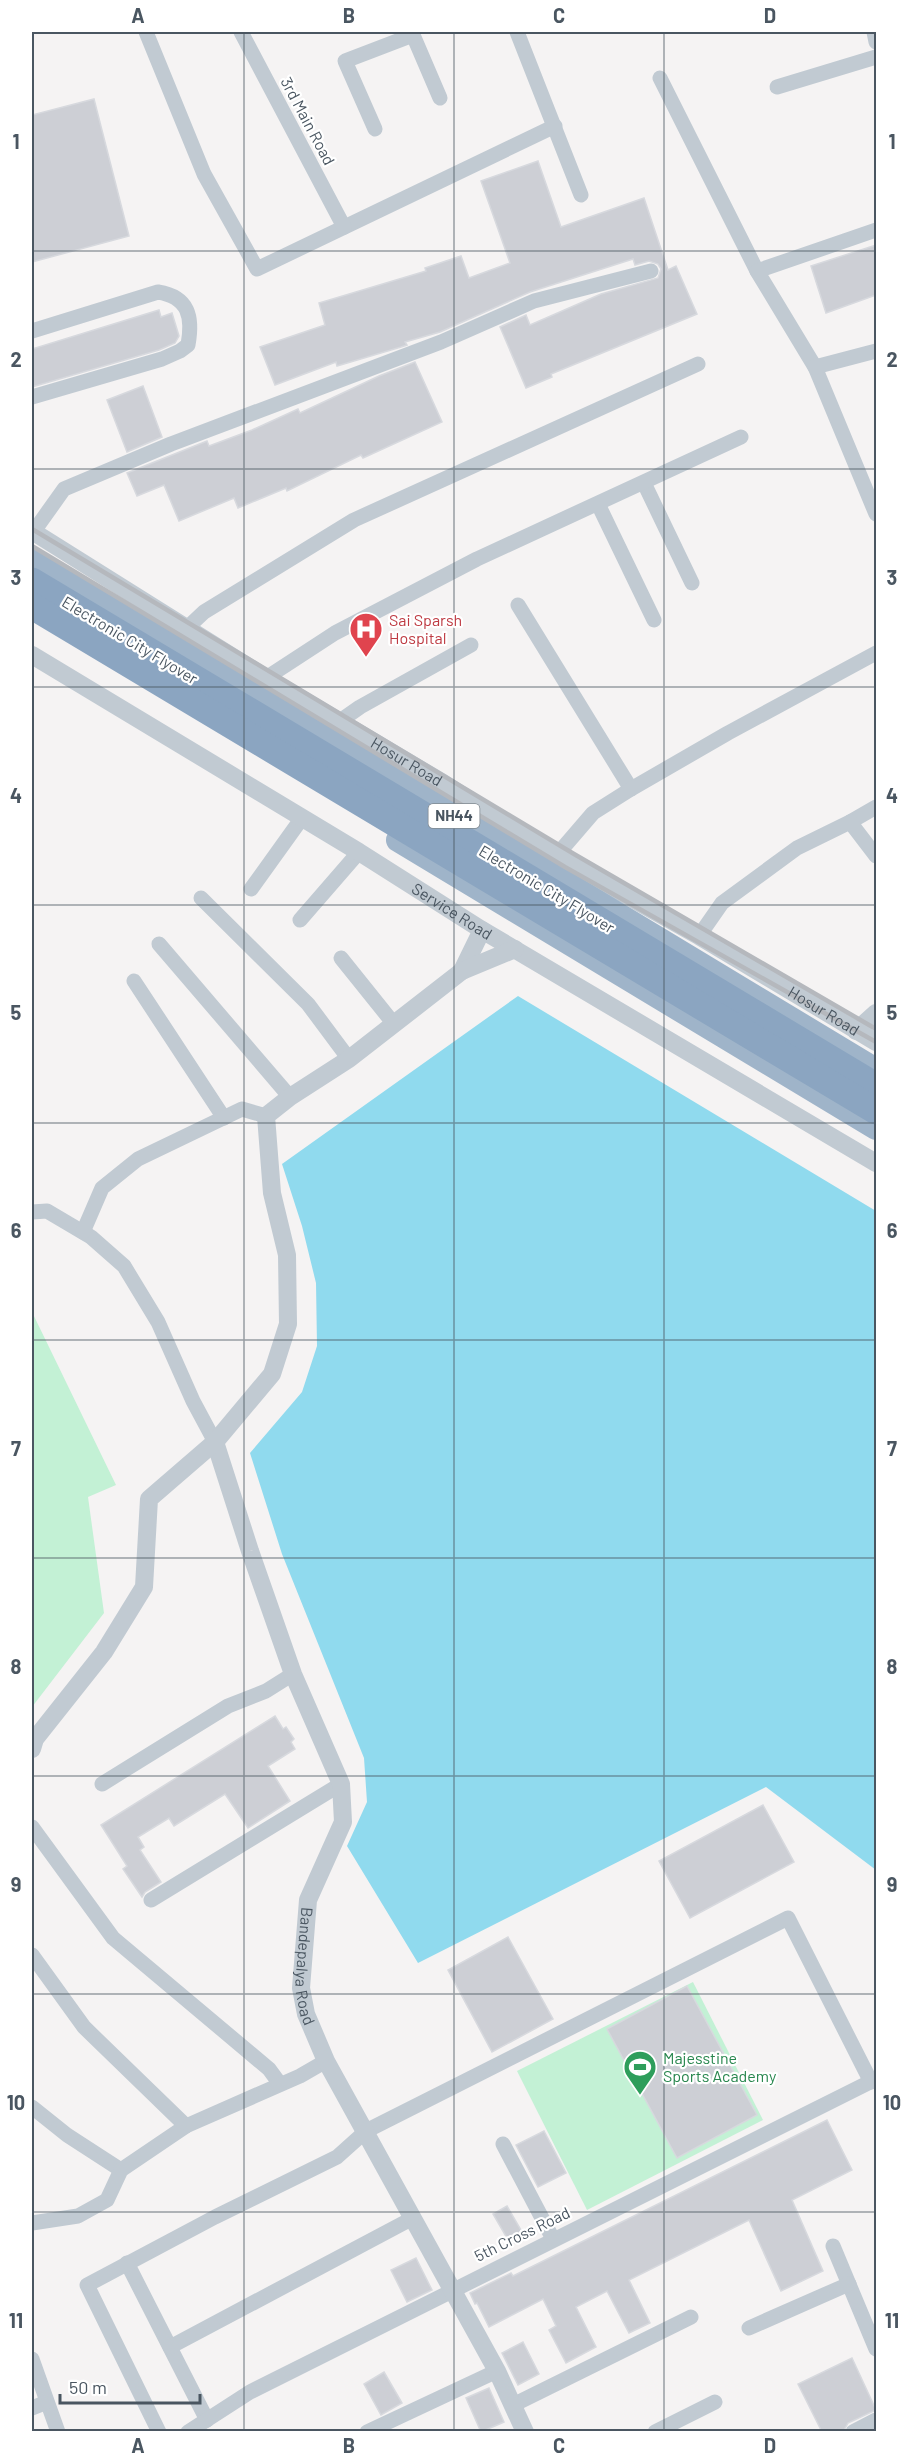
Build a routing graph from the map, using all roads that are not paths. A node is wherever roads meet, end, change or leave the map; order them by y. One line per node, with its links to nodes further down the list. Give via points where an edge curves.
1 (146, 32): 14 (street, via 204,174 257,269)
2 (241, 32): 14 (street, 3rd Main Road)
3 (517, 32): 11 (street)
4 (874, 32): 6 (street)
5 (416, 33): 10 (street); 12 (street, via 345,61)
6 (876, 42)
7 (876, 57): 9 (street)
8 (660, 78): 17 (street)
9 (777, 87)
10 (440, 98)
11 (555, 126): 13 (street); 14 (street)
12 (375, 129)
13 (581, 195)
14 (344, 227)
15 (876, 230): 17 (street)
16 (651, 271): 27 (street, via 534,302 441,342 160,448 64,489)
17 (757, 271): 21 (street)
18 (32, 331): 22 (street, via 158,292 173,294 186,308 191,327 188,345 162,359)
19 (876, 351): 21 (street)
20 (698, 364): 35 (street, via 354,520 204,612)
21 (815, 367): 26 (street)
22 (32, 397)
23 (741, 438): 24 (street)
24 (644, 483): 25 (street); 30 (street)
25 (598, 504): 34 (street); 39 (street, via 477,559 335,633)
26 (876, 514)
27 (32, 532): 35 (street, Hosur Road)
28 (32, 561): 47 (highway, Hosur Road / NH44)
29 (32, 581): 65 (highway, Electronic City Flyover)
30 (692, 583)
31 (518, 605): 41 (street)
32 (32, 606): 67 (highway, Electronic City Flyover)
33 (32, 620): 51 (highway)
34 (654, 620)
35 (187, 628): 39 (street, Hosur Road)
36 (471, 645): 40 (street)
37 (876, 653): 41 (street)
38 (32, 655): 43 (street, Service Road)
39 (266, 678): 40 (street, Hosur Road)
40 (340, 721): 47 (street, Hosur Road, via 443,783)
41 (631, 789): 47 (street, via 593,813)
42 (876, 807): 44 (street)
43 (302, 818): 45 (street, Service Road); 48 (street)
44 (850, 822): 46 (street); 53 (street, via 796,848 722,903)
45 (358, 852): 50 (street); 52 (street, Service Road)
46 (876, 856)
47 (557, 868): 51 (highway); 53 (street, Hosur Road); 64 (highway, Hosur Road / NH44)
48 (251, 889)
49 (201, 898): 63 (street, via 308,1004)
50 (300, 920)
51 (532, 921): 70 (highway)
52 (482, 930): 55 (street, Service Road); 57 (street)
53 (699, 936): 61 (street, Hosur Road)
54 (159, 944): 66 (street)
55 (515, 949): 57 (street); 71 (street, Service Road)
56 (341, 958): 60 (street)
57 (462, 971): 60 (street)
58 (134, 981): 69 (street)
59 (876, 1013): 61 (street)
60 (394, 1024): 63 (street)
61 (856, 1030): 62 (street, Hosur Road)
62 (876, 1042)
63 (349, 1059): 66 (street)
64 (876, 1070)
65 (876, 1086)
66 (290, 1097): 68 (street)
67 (876, 1112)
68 (266, 1116): 69 (street, via 242,1109); 74 (street, via 272,1193 287,1255 288,1324 272,1374)
69 (224, 1118): 73 (street, via 138,1159 102,1188)
70 (876, 1128)
71 (876, 1162)
72 (32, 1212): 73 (street, via 47,1211)
73 (83, 1232): 74 (street, via 124,1266 158,1322)
74 (215, 1442): 75 (street, Bandepalya Road); 76 (street, via 149,1499 144,1587 104,1652 35,1739)
75 (293, 1674): 77 (street, via 266,1691 228,1706); 78 (street, Bandepalya Road)
76 (32, 1749)
77 (102, 1784)
78 (341, 1784): 80 (street); 82 (street, Bandepalya Road, via 343,1822 308,1900 302,1989 306,2014)
79 (32, 1827): 84 (street, via 113,1938 269,2069)
80 (151, 1900)
81 (32, 1955): 86 (street, via 84,2027)
82 (326, 2061): 84 (street); 87 (street, Bandepalya Road)
83 (874, 2080): 87 (street, via 788,1918); 92 (street, 5th Cross Road)
84 (280, 2084): 86 (street)
85 (32, 2107): 89 (street)
86 (186, 2126): 89 (street)
87 (366, 2131): 90 (street, Bandepalya Road); 94 (street, via 338,2157)
88 (503, 2144): 92 (street)
89 (121, 2170): 91 (street, via 107,2200 78,2216)
90 (413, 2218): 96 (street, Bandepalya Road); 99 (street)
91 (32, 2223)
92 (553, 2239): 96 (street, 5th Cross Road)
93 (833, 2246): 95 (street)
94 (128, 2263): 99 (street); 110 (street, via 87,2285)
95 (849, 2284): 98 (street); 100 (street)
96 (452, 2289): 102 (street, Bandepalya Road); 107 (street, 5th Cross Road, via 250,2392)
97 (691, 2317): 105 (street)
98 (749, 2328)
99 (170, 2347): 107 (street)
100 (876, 2349)
101 (32, 2359): 103 (street)
102 (497, 2371): 105 (street, Bandepalya Road); 112 (street)
103 (47, 2402): 106 (street); 109 (street)
104 (714, 2402): 114 (street)
105 (513, 2405): 113 (street, Bandepalya Road)
106 (32, 2408)
107 (207, 2420): 111 (street, 5th Cross Road)
108 (876, 2420): 115 (street)
109 (58, 2432)
110 (159, 2432)
111 (188, 2432)
112 (367, 2432)
113 (525, 2432)
114 (655, 2432)
115 (853, 2432)

